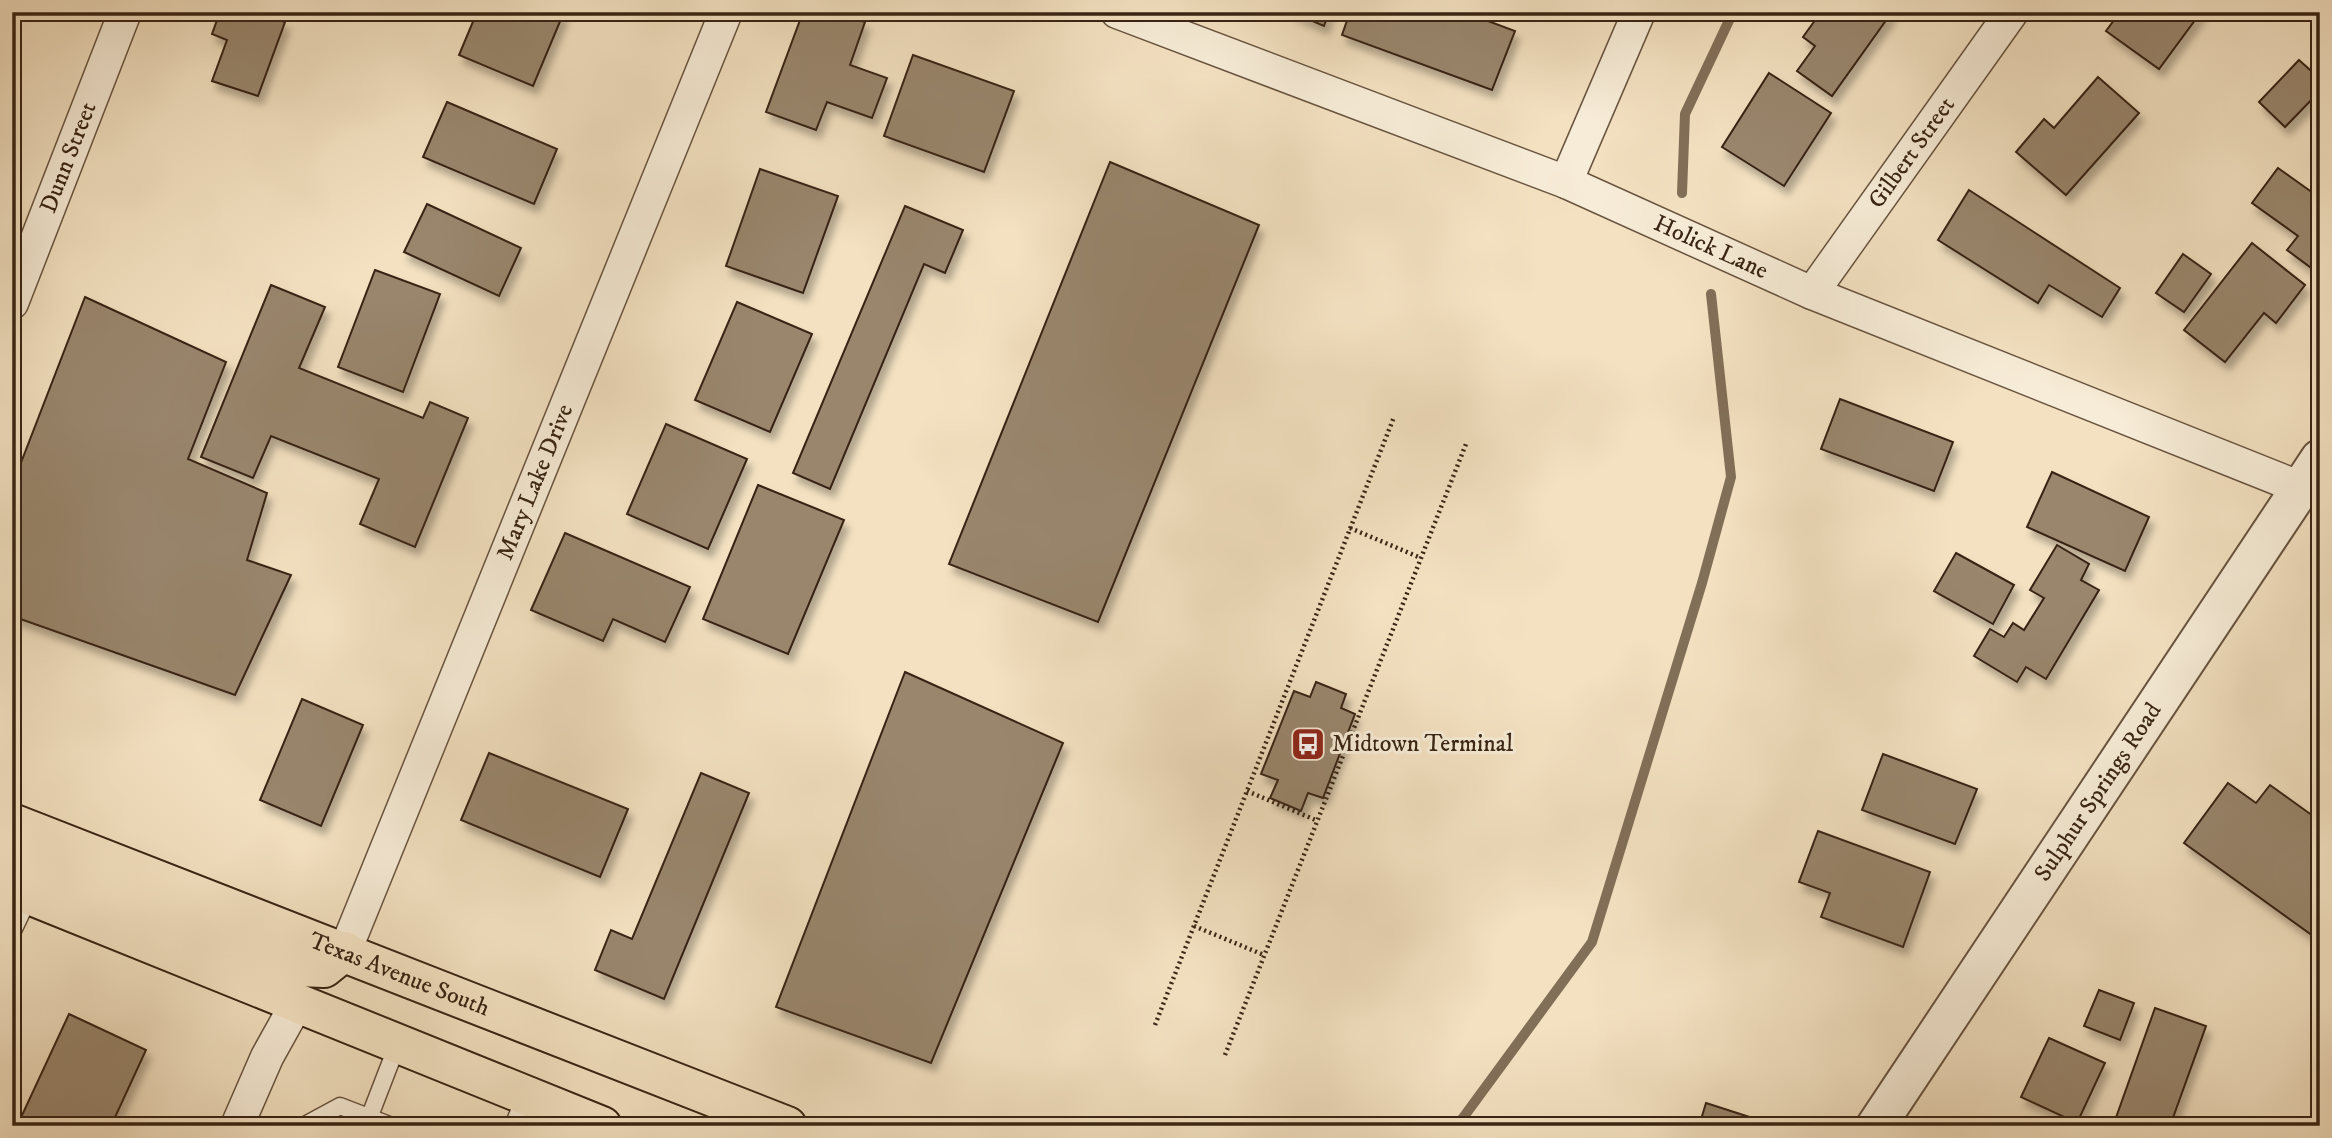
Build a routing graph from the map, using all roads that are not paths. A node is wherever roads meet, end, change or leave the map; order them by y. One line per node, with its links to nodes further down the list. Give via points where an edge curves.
1 (125, 12): 8 (street, Dunn Street)
2 (726, 12): 14 (street, Mary Lake Drive)
3 (1117, 12): 6 (street, Holick Lane)
4 (1639, 12): 6 (street)
5 (2011, 12): 7 (street, Gilbert Street)
6 (1566, 182): 7 (street, Holick Lane)
7 (1812, 293): 9 (street, Holick Lane)
8 (12, 303)
9 (2310, 474): 19 (street, Sulphur Springs Road)
10 (12, 823): 14 (main road, Texas Avenue South)
11 (12, 857): 14 (main road, via 298,967 324,968)
12 (21, 892): 13 (lane); 15 (main road)
13 (12, 933)
14 (345, 951): 24 (main road, Texas Avenue South)
15 (297, 1003): 16 (main road); 20 (street)
16 (398, 1043): 17 (main road); 18 (lane)
17 (519, 1110): 23 (main road)
18 (368, 1121): 21 (lane, via 341,1106); 22 (lane)
19 (1880, 1125)
20 (237, 1126)
21 (303, 1126)
22 (392, 1126)
23 (603, 1126)
24 (787, 1126)

